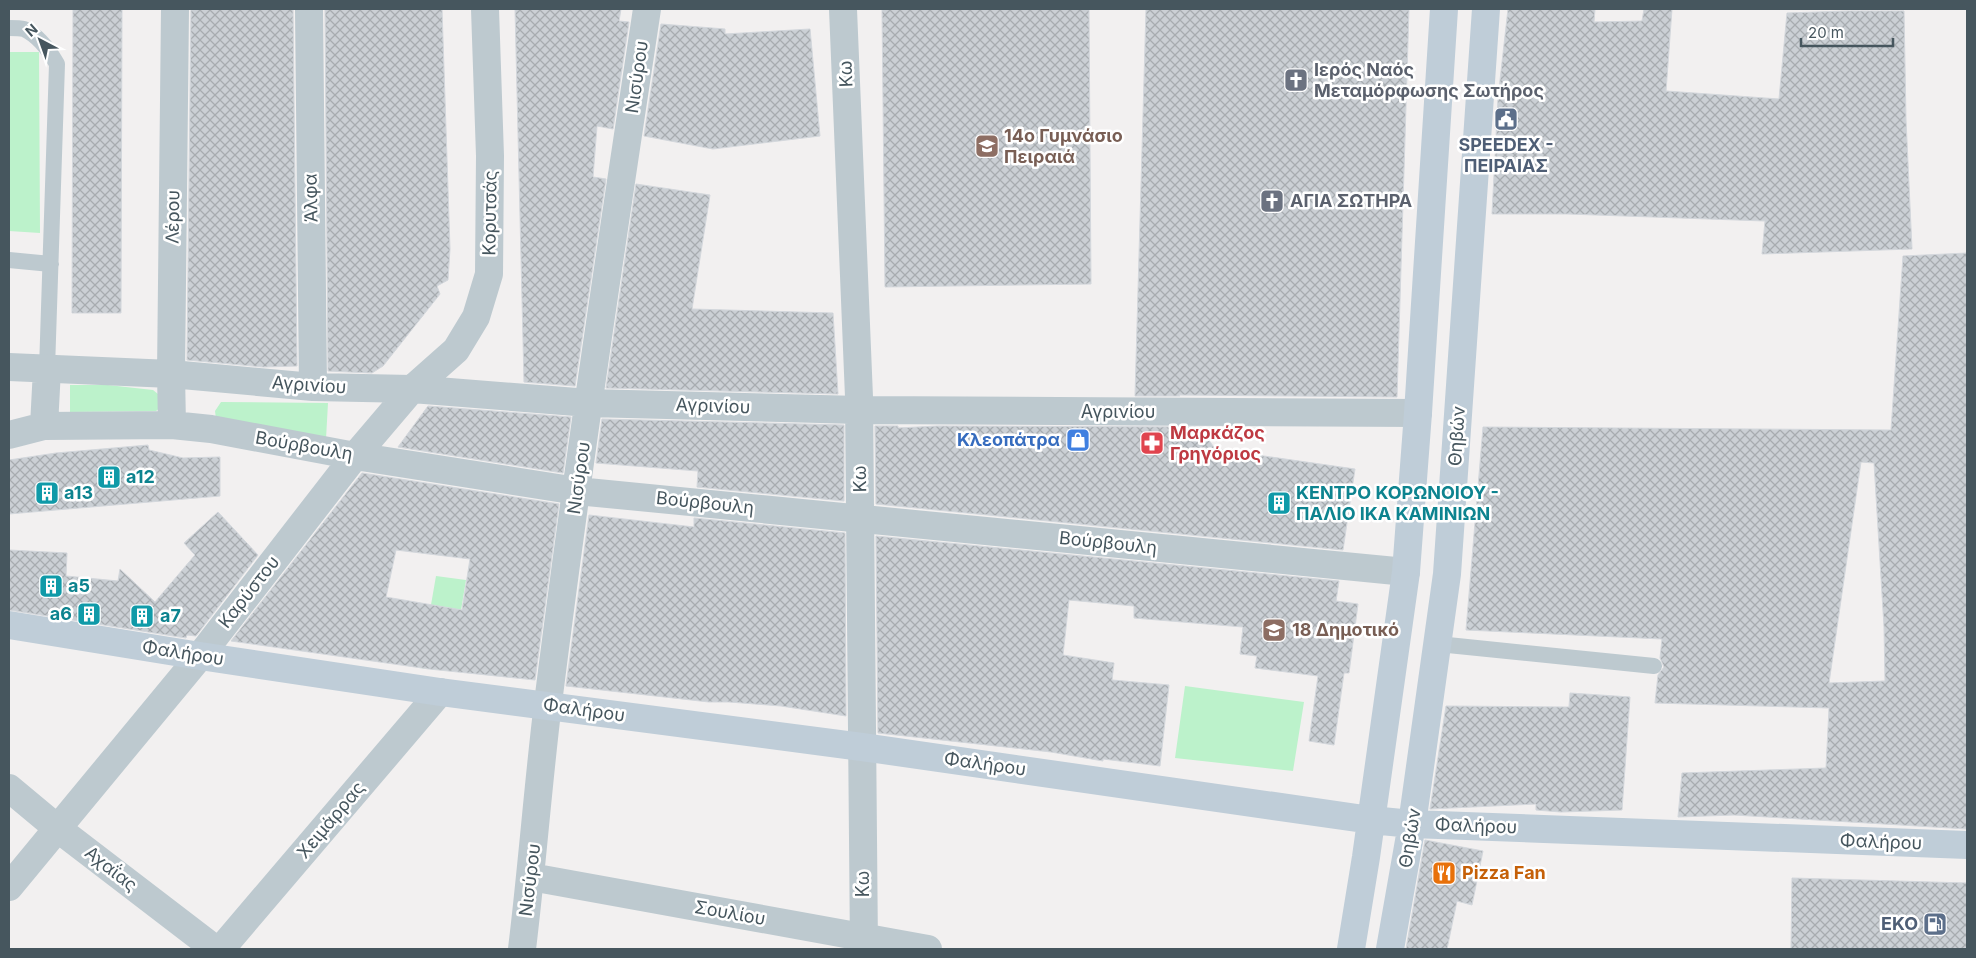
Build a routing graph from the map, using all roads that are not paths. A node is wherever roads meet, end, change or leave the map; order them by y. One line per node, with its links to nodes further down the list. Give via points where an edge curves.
1 (175, 9): 13 (street, Λέρου)
2 (309, 9): 14 (street, Άλφα)
3 (484, 9): 15 (street, Κορυτσάς, via 490,156 489,274 476,317 456,350)
4 (647, 9): 16 (street, Νισύρου)
5 (843, 9): 17 (street, Κω)
6 (1444, 9): 18 (street)
7 (1486, 9): 27 (street, Θηβών, via 1447,574)
8 (9, 28): 10 (lane, via 24,29 42,42 56,64)
9 (9, 260): 10 (lane)
10 (52, 264): 12 (lane)
11 (9, 367): 12 (street, Αγρινίου)
12 (47, 369): 13 (street, Αγρινίου); 20 (street)
13 (171, 374): 14 (street, Αγρινίου); 19 (street, Λέρου)
14 (313, 387): 15 (street, Αγρινίου)
15 (412, 390): 16 (street, Αγρινίου); 22 (street, Καρύστου)
16 (589, 403): 17 (street, Αγρινίου); 23 (street, Νισύρου)
17 (859, 410): 18 (street, Αγρινίου); 24 (street, Κω)
18 (1418, 413): 25 (street)
19 (172, 424): 20 (street, Βούρβουλη); 22 (street, Βούρβουλη)
20 (44, 426): 21 (street, Βούρβουλη)
21 (9, 434)
22 (356, 456): 23 (street, Βούρβουλη); 28 (street, Καρύστου)
23 (577, 491): 24 (street, Βούρβουλη); 31 (street, Νισύρου)
24 (861, 518): 25 (street, Βούρβουλη); 32 (street, Κω)
25 (1406, 572): 34 (street)
26 (9, 624): 28 (street, Φαλήρου)
27 (1438, 644): 29 (lane); 35 (street, Θηβών)
28 (200, 656): 30 (street, Φαλήρου); 36 (street, Καρύστου)
29 (1654, 666)
30 (440, 692): 31 (street, Φαλήρου); 42 (street, Χειμάρρας)
31 (548, 705): 32 (street, Φαλήρου); 38 (street, Νισύρου)
32 (862, 747): 34 (street, Φαλήρου); 40 (street, Κω)
33 (9, 788): 36 (street, Αχαΐας)
34 (1371, 820): 35 (street, Φαλήρου); 45 (street)
35 (1412, 824): 37 (street, Φαλήρου); 46 (street, Θηβών)
36 (57, 828): 39 (street, Καρύστου); 41 (street, Αχαΐας)
37 (1967, 845)
38 (531, 877): 40 (street, Σουλίου); 43 (street, Νισύρου)
39 (9, 887)
40 (864, 944): 44 (street, Σουλίου)
41 (215, 949)
42 (221, 949)
43 (522, 949)
44 (928, 949)
45 (1350, 949)
46 (1390, 949)

